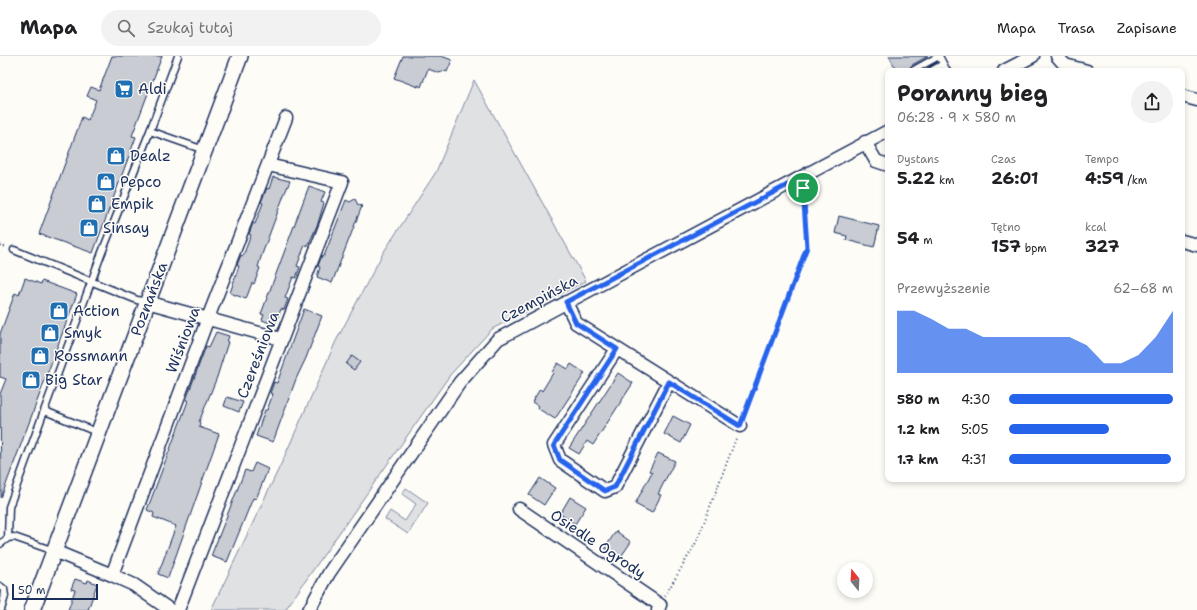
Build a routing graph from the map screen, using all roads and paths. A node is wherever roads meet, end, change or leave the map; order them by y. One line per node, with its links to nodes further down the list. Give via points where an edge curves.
1 (178, 56): 14 (lane)
2 (240, 56): 17 (street, Poznańska)
3 (1033, 56): 9 (street)
4 (1057, 56): 10 (street, via 1065,65)
5 (943, 64): 6 (lane, via 939,56); 7 (lane); 8 (lane)
6 (917, 68)
7 (936, 68)
8 (945, 68)
9 (1010, 68)
10 (1076, 68)
11 (1185, 97): 12 (street)
12 (1197, 100)
13 (286, 118): 19 (street, Wiśniowa)
14 (150, 131): 17 (lane); 24 (lane)
15 (885, 132): 16 (street, Czempińska)
16 (865, 142): 18 (street, via 876,161); 26 (street, Czempińska)
17 (204, 151): 25 (street, Poznańska)
18 (885, 164)
19 (268, 165): 27 (street, Wiśniowa); 28 (street, Czereśniowa, via 342,182)
20 (798, 191): 32 (path, via 802,188 807,247)
21 (1185, 242): 22 (street)
22 (1197, 245)
23 (14, 250): 24 (lane)
24 (92, 282): 25 (lane); 31 (lane)
25 (147, 302): 27 (street); 33 (street, Poznańska)
26 (566, 302): 29 (street, via 576,323); 45 (street, Czempińska, via 498,339 460,382 329,573)
27 (208, 318): 28 (street); 38 (street, Wiśniowa)
28 (281, 339): 44 (street, Czereśniowa)
29 (617, 349): 30 (street); 30 (street, via 554,445 560,460 605,491 615,487)
30 (669, 382): 32 (street)
31 (45, 411): 33 (lane); 35 (lane, via 9,507)
32 (740, 426): 40 (path, via 697,541)
33 (99, 433): 37 (street, Poznańska)
34 (519, 510): 40 (street, Osiedle Ogrody)
35 (8, 538): 36 (lane); 37 (lane, via 14,537)
36 (0, 544)
37 (54, 551): 38 (street); 42 (street, Poznańska)
38 (112, 575): 43 (street, via 134,585)
39 (0, 586): 41 (lane, via 6,593)
40 (659, 607)
41 (1, 610)
42 (32, 610)
43 (170, 610)
44 (178, 610)
45 (309, 610)

